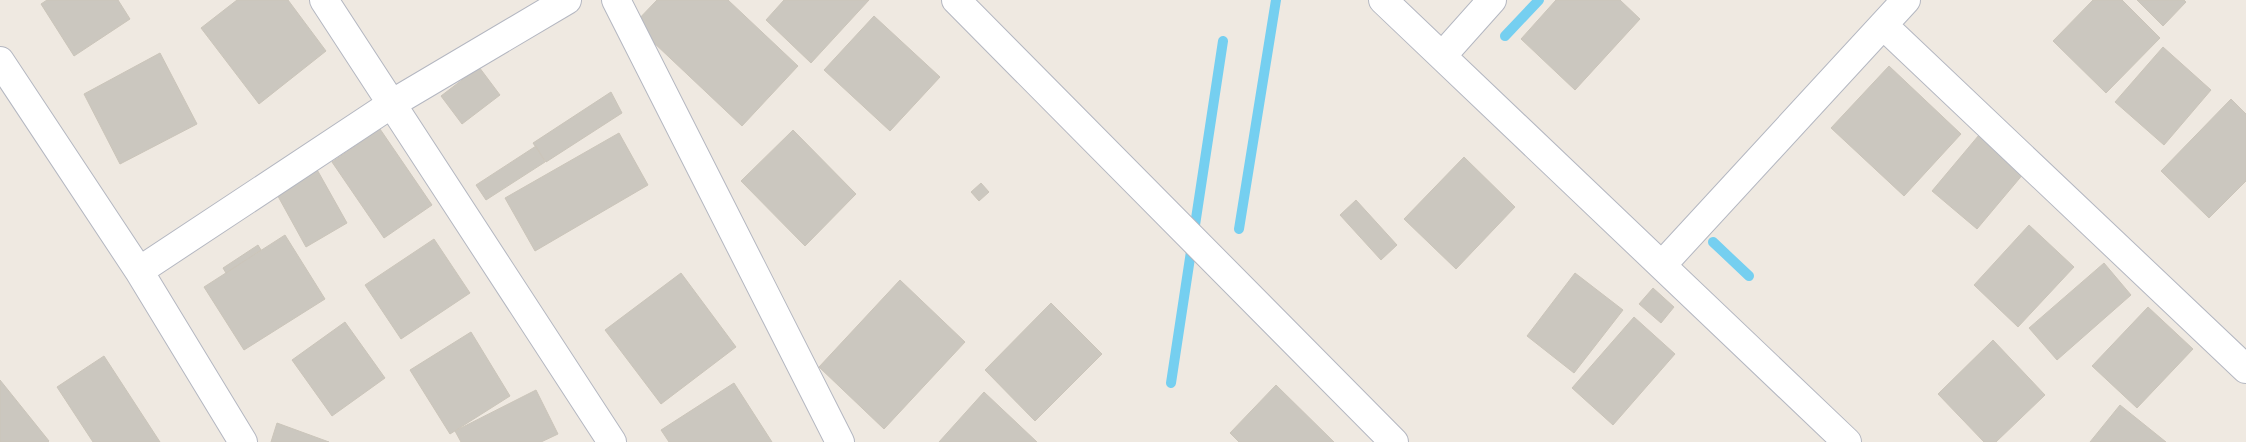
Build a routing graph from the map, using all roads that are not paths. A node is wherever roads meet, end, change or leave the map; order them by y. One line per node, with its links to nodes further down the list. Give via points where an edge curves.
1 (324, 0): 11 (street)
2 (567, 0): 11 (street)
3 (616, 0): 17 (street)
4 (956, 0): 18 (street)
5 (1383, 0): 9 (street)
6 (1492, 0): 9 (street)
7 (1906, 0): 8 (street)
8 (1884, 25): 12 (street); 14 (street)
9 (1442, 56): 12 (street)
10 (0, 61): 13 (street)
11 (393, 103): 13 (street); 16 (street)
12 (1662, 265): 19 (street)
13 (139, 271): 15 (street)
14 (2246, 369)
15 (243, 442)
16 (612, 442)
17 (840, 442)
18 (1394, 442)
19 (1847, 442)

